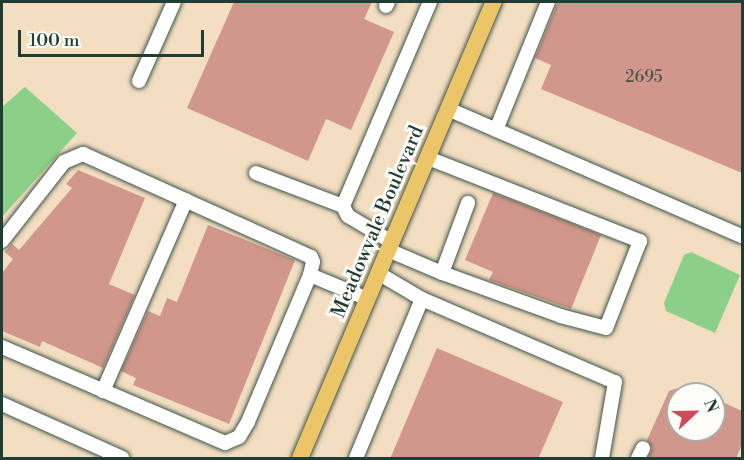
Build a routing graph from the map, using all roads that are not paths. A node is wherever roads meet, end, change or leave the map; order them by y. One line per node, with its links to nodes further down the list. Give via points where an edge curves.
1 (174, 2): 5 (street)
2 (430, 2): 12 (street)
3 (494, 2): 6 (main road, Meadowvale Boulevard)
4 (548, 2): 7 (street)
5 (139, 81)
6 (448, 109): 7 (street); 8 (main road, Meadowvale Boulevard)
7 (496, 130): 13 (street)
8 (428, 158): 15 (main road, Meadowvale Boulevard); 17 (street, via 640,241 606,328)
9 (256, 173): 12 (street)
10 (186, 200): 14 (street, via 83,154 64,162); 18 (street, via 311,256); 22 (street)
11 (468, 203): 17 (street)
12 (343, 206): 15 (street, via 348,216)
13 (742, 236)
14 (2, 241)
15 (390, 246): 16 (main road, Meadowvale Boulevard); 17 (street)
16 (378, 273): 19 (main road, Meadowvale Boulevard); 20 (street)
17 (442, 273)
18 (310, 275): 19 (street); 22 (street, via 239,437 225,443)
19 (368, 299): 25 (main road, Meadowvale Boulevard)
20 (422, 299): 26 (street); 27 (street, via 615,382)
21 (2, 347): 22 (street)
22 (103, 392)
23 (2, 404): 24 (street)
24 (122, 459)
25 (300, 459)
26 (356, 459)
27 (602, 459)

